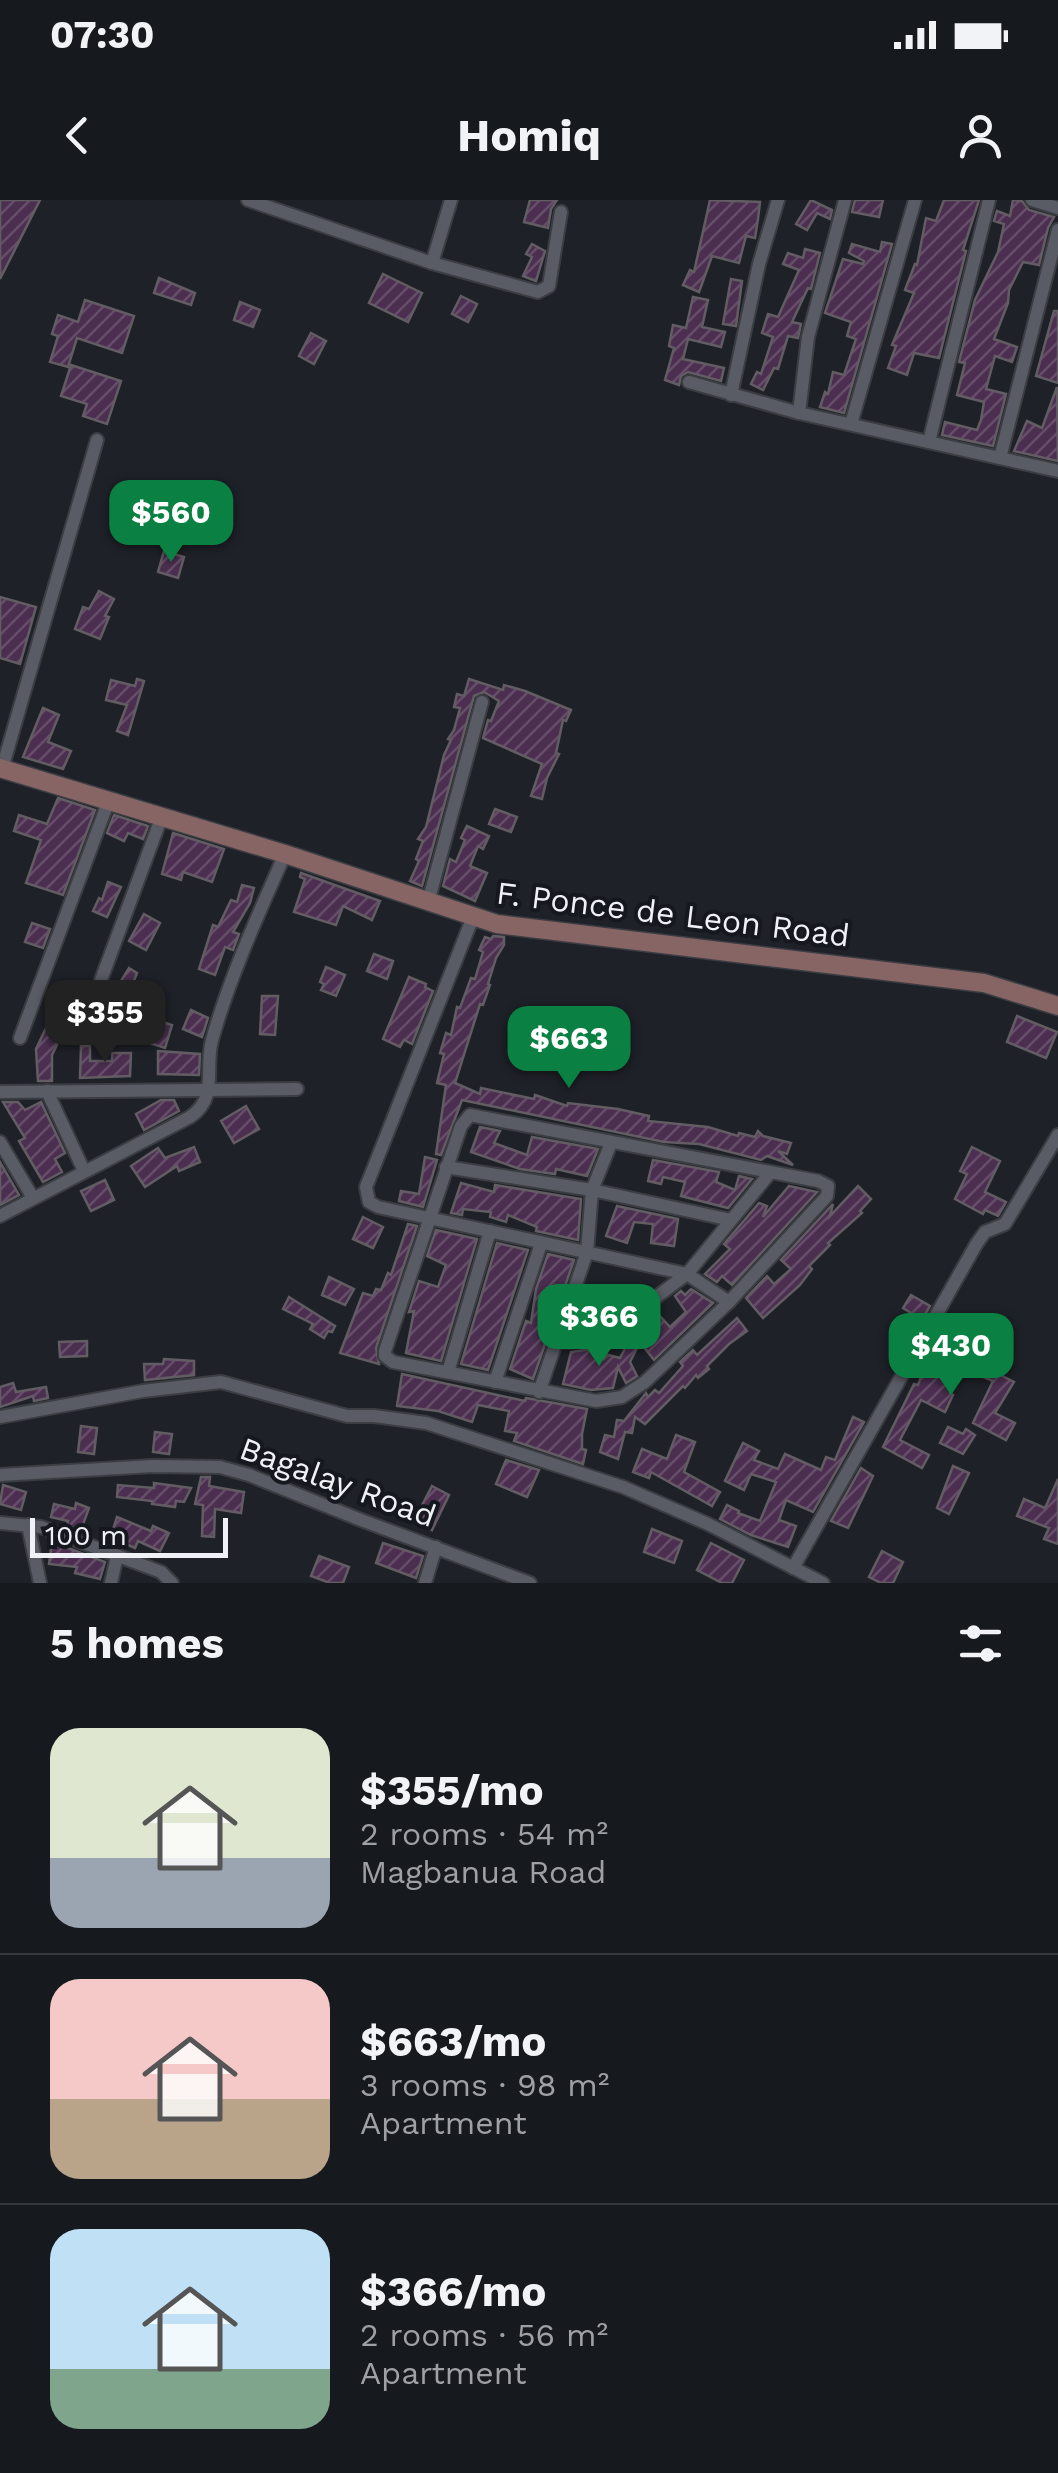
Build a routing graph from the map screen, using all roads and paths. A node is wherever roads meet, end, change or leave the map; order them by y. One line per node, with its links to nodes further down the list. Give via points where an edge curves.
1 (248, 200): 11 (street)
2 (450, 200): 11 (street)
3 (778, 200): 13 (street)
4 (845, 200): 14 (street, via 808,338)
5 (915, 200): 15 (street)
6 (989, 200): 17 (street)
7 (1032, 200): 8 (street)
8 (1058, 208)
9 (561, 212): 11 (street, via 542,292)
10 (1058, 230): 18 (street)
11 (432, 263)
12 (689, 382): 13 (street)
13 (731, 395): 14 (street)
14 (799, 413): 15 (street)
15 (850, 424): 17 (street)
16 (97, 440): 21 (street)
17 (929, 442): 18 (street)
18 (1000, 458): 19 (street)
19 (1058, 471)
20 (482, 702): 25 (street)
21 (1, 768): 22 (street, F. Ponce de Leon Road)
22 (109, 800): 23 (street, F. Ponce de Leon Road); 29 (street)
23 (162, 816): 24 (street, F. Ponce de Leon Road); 27 (street)
24 (285, 854): 25 (street, F. Ponce de Leon Road); 32 (street, via 211,1044)
25 (428, 899): 26 (street, F. Ponce de Leon Road)
26 (473, 917): 28 (street, F. Ponce de Leon Road, via 519,929 984,984); 43 (street, via 366,1187 368,1202 378,1207)
27 (102, 980)
28 (1058, 1006)
29 (20, 1038)
30 (297, 1089): 32 (street)
31 (46, 1091): 32 (street); 33 (street); 38 (street)
32 (210, 1091): 38 (street, via 190,1118)
33 (0, 1092)
34 (1058, 1134): 60 (street, via 1005,1224 977,1243)
35 (0, 1142): 41 (street)
36 (611, 1144): 37 (street, via 470,1116); 39 (street); 40 (street)
37 (446, 1167): 40 (street); 43 (street)
38 (84, 1172): 41 (street)
39 (770, 1173): 44 (street); 49 (street, via 825,1182 827,1196)
40 (592, 1190): 44 (street); 47 (street)
41 (33, 1198): 42 (street)
42 (0, 1216)
43 (428, 1218): 45 (street); 51 (street, via 385,1356)
44 (731, 1220): 48 (street)
45 (490, 1231): 46 (street); 51 (street)
46 (541, 1244): 47 (street); 52 (street)
47 (587, 1252): 48 (street); 50 (street)
48 (688, 1274): 49 (street); 50 (street, via 608,1333)
49 (729, 1302): 53 (street, via 622,1397 596,1401)
50 (557, 1342): 53 (street)
51 (448, 1372): 52 (street)
52 (495, 1382): 53 (street)
53 (540, 1392)
54 (0, 1417): 60 (street, via 221,1382 348,1416 426,1423 560,1464 708,1524)
55 (0, 1475): 58 (street, Bagalay Road, via 220,1468)
56 (0, 1523): 57 (street)
57 (28, 1525): 59 (street); 61 (street)
58 (436, 1547): 64 (street); 65 (street, Bagalay Road)
59 (117, 1556): 62 (street); 63 (street, via 161,1572)
60 (794, 1568): 66 (street)
61 (40, 1583)
62 (111, 1583)
63 (172, 1583)
64 (425, 1583)
65 (530, 1583)
66 (823, 1583)

